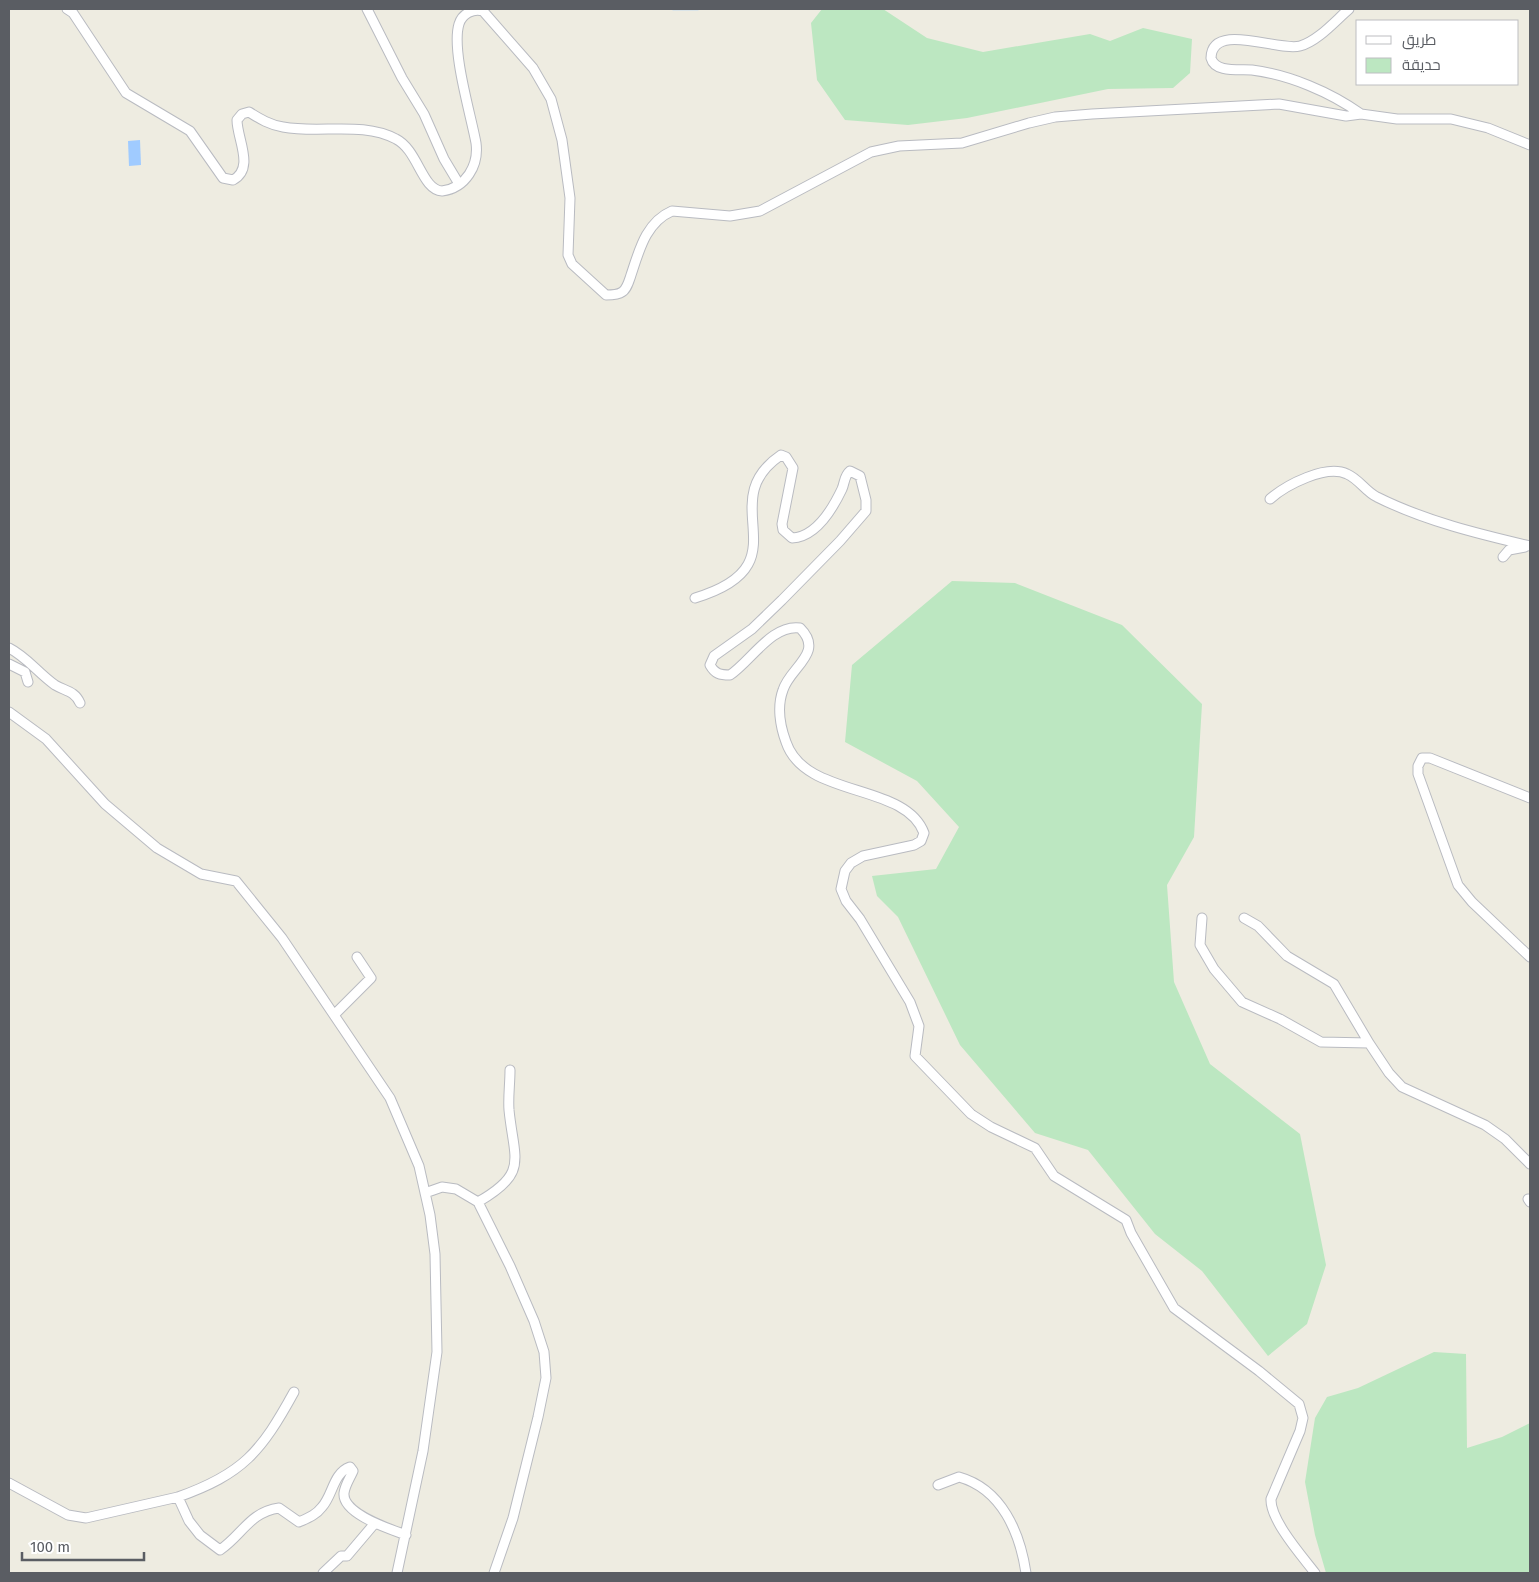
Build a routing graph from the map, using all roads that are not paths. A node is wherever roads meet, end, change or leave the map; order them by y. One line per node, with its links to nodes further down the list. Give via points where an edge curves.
1 (67, 9): 7 (street, via 126,93 190,132 222,178 234,180 242,173 244,162 237,120 249,112 286,128 378,132 396,139 409,149 433,189 447,190)
2 (367, 9): 7 (street)
3 (479, 9): 5 (street, via 487,13 533,68 552,99 562,140 570,198 568,255 572,264 606,295 622,293 641,244 665,214 682,210 742,215 760,212 871,152 900,146 962,143 1029,123 1092,114 1261,103 1292,105 1337,116); 7 (street, via 461,18 458,30 459,54 477,151 470,173)
4 (1349, 9): 5 (street, via 1303,45 1287,47 1233,39 1219,43 1212,50 1211,58 1222,68 1261,72 1311,87)
5 (1361, 114): 6 (street, via 1397,119 1451,119 1488,128)
6 (1530, 145)
7 (459, 184)
8 (1270, 499): 9 (street, via 1281,489 1304,478 1327,472 1347,474 1376,496 1416,512 1530,546 1509,550)
9 (1503, 557)
10 (695, 598): 37 (street, via 716,592 736,580 746,569 754,549 753,491 759,475 775,459 781,455 786,457 793,468 782,524 783,530 792,538 805,536 828,514 846,474 850,471 860,476 866,511 782,600 752,629 714,656 710,665 720,675 730,675 787,628 800,628 808,637 808,653 782,690 780,720 787,746 810,772 904,809 920,822 924,833 921,841 914,845 863,856 851,862 841,889 910,1002 919,1026 915,1056 959,1105 991,1128 1035,1148 1054,1176 1126,1220 1174,1308 1300,1404 1303,1418 1300,1431 1271,1499 1271,1506)
11 (9, 648): 14 (street, via 55,685 73,693)
12 (9, 664): 13 (street, via 25,672)
13 (28, 682)
14 (80, 703)
15 (9, 712): 21 (street, via 46,739 105,804 157,848 201,874 236,881 282,938)
16 (1530, 798): 20 (street, via 1430,758 1422,758 1418,766 1418,774 1458,885)
17 (1202, 918): 22 (street, via 1200,945 1214,969 1242,1002 1321,1042)
18 (1244, 918): 22 (street, via 1258,926 1287,956 1334,984)
19 (357, 957): 21 (street, via 371,978)
20 (1530, 957)
21 (335, 1014): 25 (street, via 390,1098 413,1149)
22 (1369, 1043): 24 (street, via 1402,1087 1485,1125 1505,1139)
23 (510, 1070): 26 (street, via 509,1108 515,1144 514,1168 506,1184)
24 (1530, 1164)
25 (425, 1193): 26 (street, via 442,1187 456,1188); 32 (street, via 433,1235 438,1352)
26 (478, 1202): 35 (street, via 534,1321 544,1352 546,1378 513,1518)
27 (294, 1392): 30 (street, via 276,1424 248,1460 212,1485)
28 (9, 1483): 30 (street, via 68,1515 86,1518)
29 (938, 1485): 36 (street, via 959,1477 976,1484 995,1500 1014,1526)
30 (178, 1497): 31 (street, via 189,1521 200,1535 220,1550 234,1540 244,1526 268,1510 279,1508 299,1522 310,1517 323,1506 338,1476 350,1467 353,1471 344,1493 346,1503)
31 (375, 1523): 32 (street); 33 (street, via 347,1556 341,1556)
32 (406, 1535): 34 (street)
33 (323, 1573)
34 (397, 1573)
35 (494, 1573)
36 (1026, 1573)
37 (1315, 1573)

